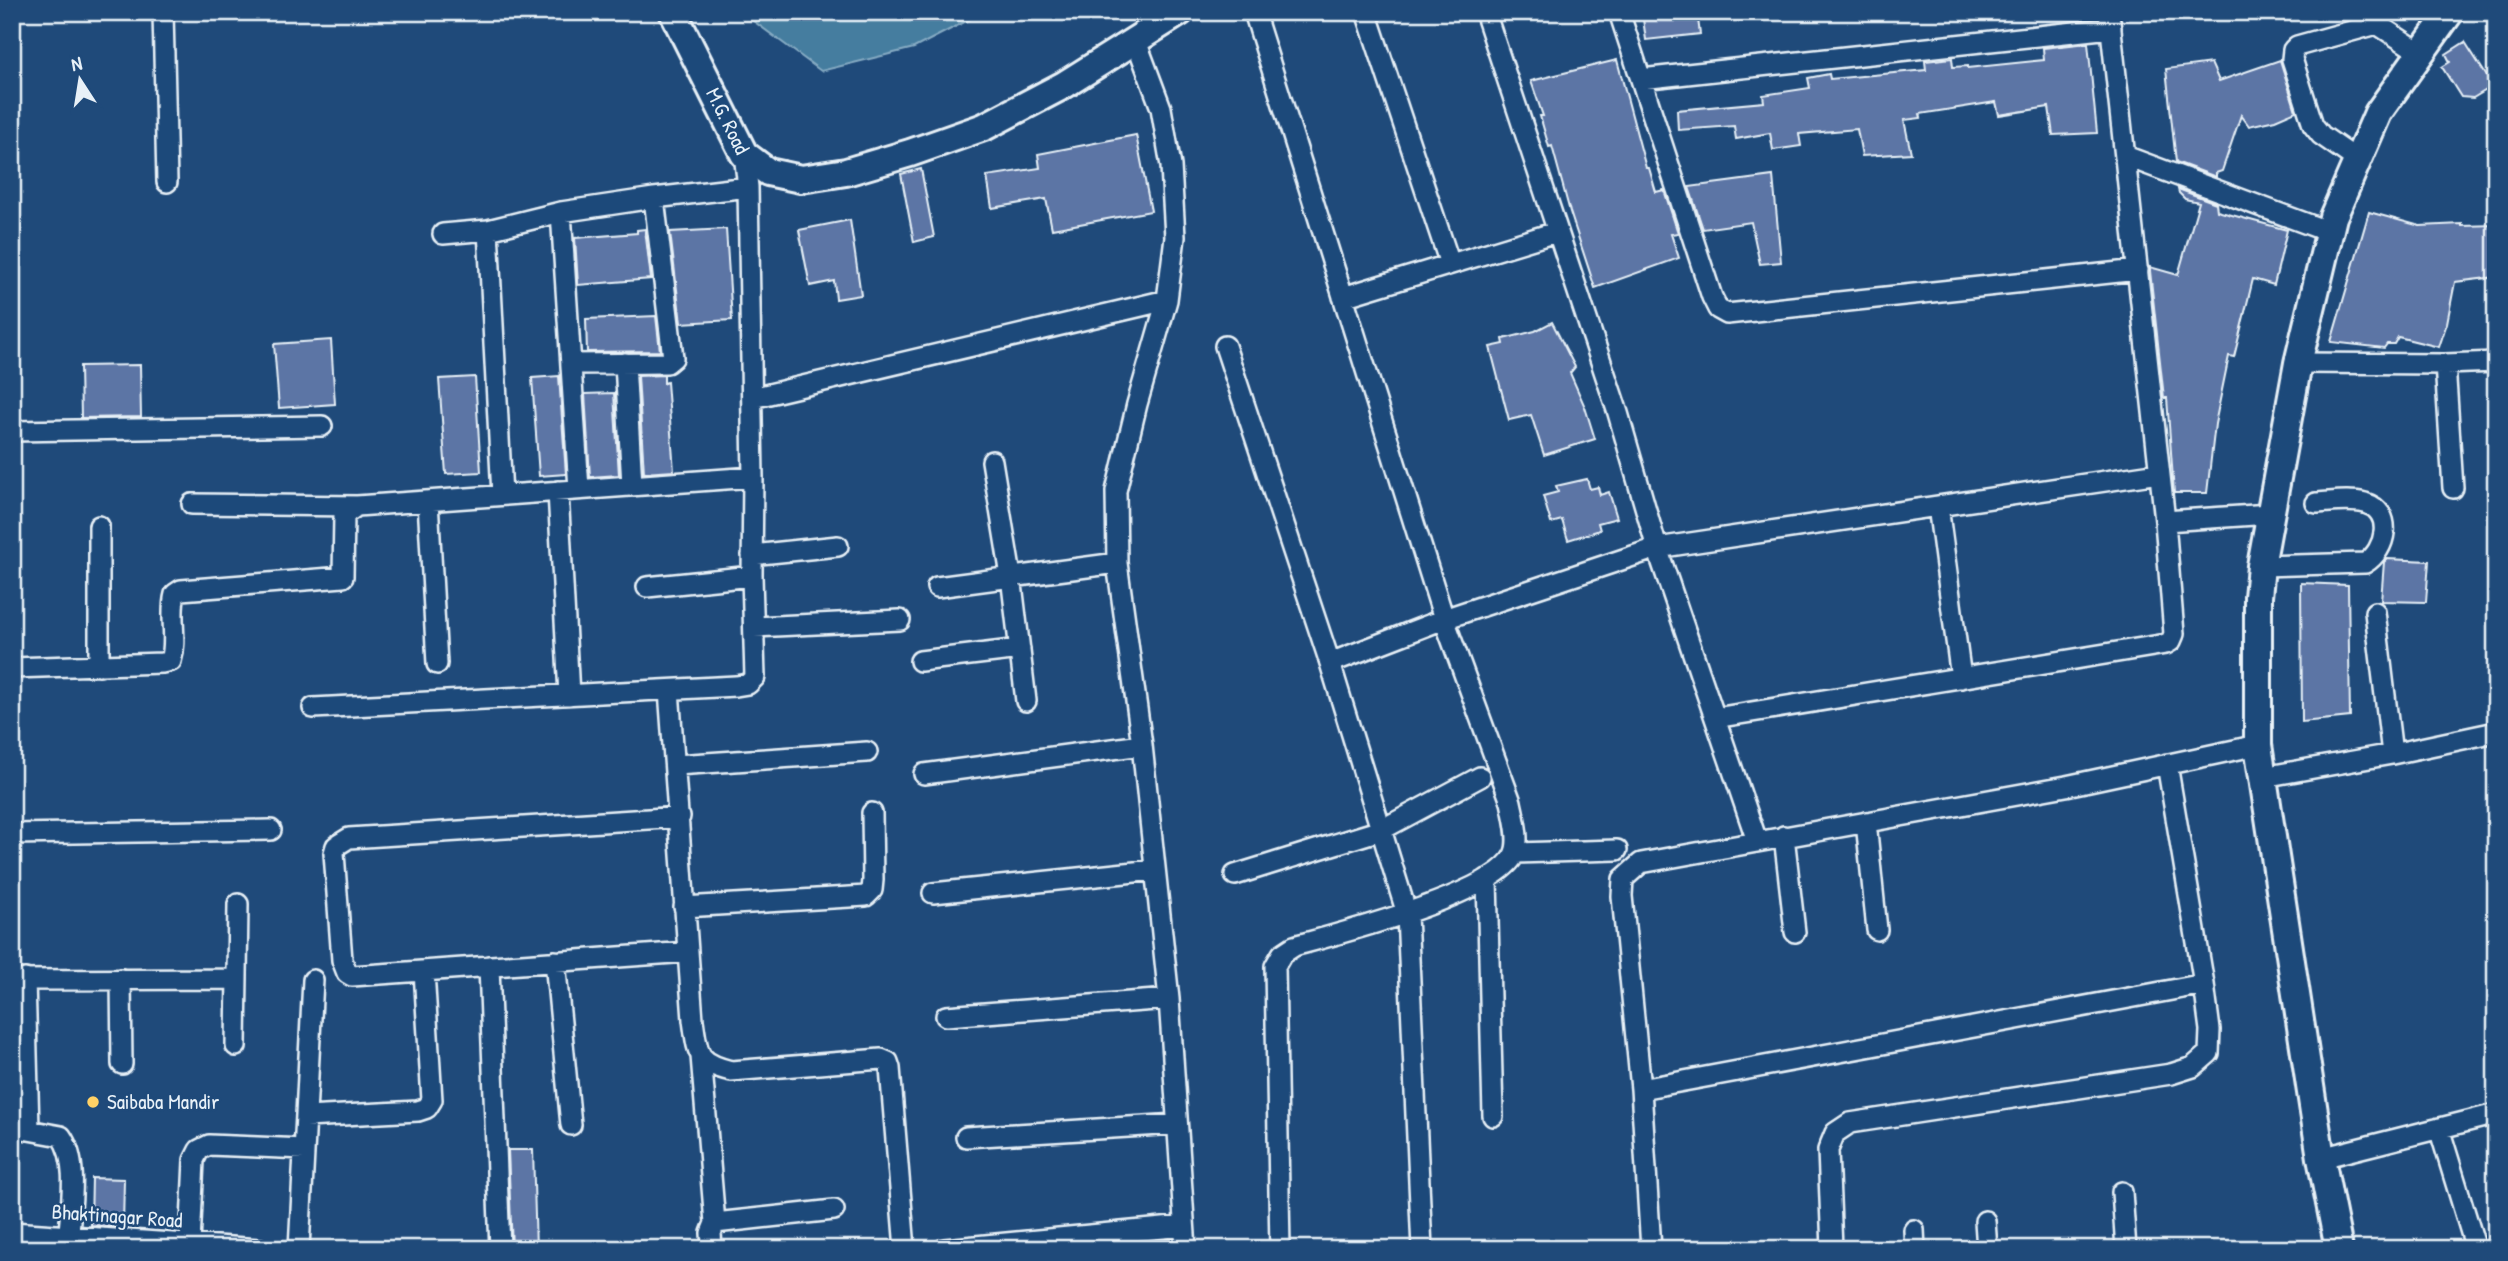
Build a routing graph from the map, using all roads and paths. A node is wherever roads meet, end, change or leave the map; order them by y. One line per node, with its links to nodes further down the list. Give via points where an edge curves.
1 (163, 12): 19 (street)
2 (673, 12): 15 (main road, M.G. Road)
3 (690, 12): 18 (main road, via 709,56 761,146 782,161)
4 (1180, 12): 12 (main road, M.G. Road)
5 (1254, 12): 29 (street)
6 (1366, 12): 27 (street)
7 (1485, 12): 24 (street)
8 (1619, 12): 14 (street)
9 (2450, 12): 13 (main road)
10 (2372, 18): 13 (street); 17 (street, via 2298,46 2292,59 2313,125)
11 (2110, 20): 14 (street); 16 (street)
12 (1136, 41): 18 (main road, M.G. Road, via 984,128); 30 (street, via 1161,108 1171,166 1175,237)
13 (2421, 53): 17 (main road, via 2378,113)
14 (1641, 79): 28 (street, via 1712,297 1727,314)
15 (744, 154): 18 (main road, M.G. Road, via 768,172 801,180); 20 (street)
16 (2125, 156): 25 (street); 28 (street)
17 (2357, 160): 25 (main road)
18 (824, 176)
19 (167, 182)
20 (748, 187): 21 (street); 37 (street)
21 (654, 198): 22 (street); 34 (street, via 673,358 667,363)
22 (561, 212): 23 (street); 33 (street)
23 (488, 230): 26 (street); 47 (street)
24 (1556, 232): 27 (street); 57 (street, via 1618,413)
25 (2329, 232): 35 (main road)
26 (443, 234)
27 (1450, 264): 29 (street)
28 (2138, 270): 41 (street)
29 (1343, 297): 66 (street)
30 (1167, 300): 37 (street); 59 (street, via 1116,491)
31 (1225, 346): 71 (street)
32 (2496, 362): 36 (street)
33 (572, 363): 34 (street); 45 (street)
34 (625, 363): 43 (street)
35 (2298, 363): 36 (street); 53 (main road)
36 (2445, 364): 44 (street)
37 (752, 398): 42 (street)
38 (322, 426): 39 (street)
39 (12, 431)
40 (992, 461): 62 (street)
41 (2160, 473): 52 (street); 54 (street)
42 (753, 477): 43 (street); 58 (street)
43 (632, 485): 45 (street)
44 (2453, 488)
45 (579, 489): 46 (street)
46 (558, 491): 47 (street); 77 (street)
47 (502, 495): 48 (street)
48 (428, 501): 51 (street); 72 (street)
49 (192, 503): 51 (street)
50 (2316, 503): 60 (street, via 2354,501 2376,508 2385,532 2375,557 2365,563)
51 (364, 506): 73 (street, via 344,515 344,577 181,590 173,602 171,661)
52 (1938, 506): 57 (street); 75 (street)
53 (2270, 514): 54 (street); 60 (main road)
54 (2165, 521): 75 (street, via 2174,634 2166,644)
55 (99, 526): 73 (street)
56 (838, 546): 58 (street)
57 (1657, 548): 66 (street); 80 (street)
58 (752, 555): 61 (street)
59 (1117, 563): 62 (street); 82 (street)
60 (2261, 566): 83 (main road)
61 (752, 576): 63 (street); 68 (street)
62 (1011, 576): 64 (street); 69 (street)
63 (647, 587)
64 (937, 587)
65 (2375, 612): 85 (street)
66 (1444, 619): 71 (street); 100 (street, via 1511,802)
67 (900, 620): 68 (street)
68 (754, 627): 76 (street, via 755,677 748,684)
69 (1020, 649): 70 (street); 78 (street)
70 (920, 661)
71 (1330, 663): 94 (street)
72 (437, 664)
73 (99, 666): 74 (street)
74 (12, 668)
75 (1961, 678): 80 (street)
76 (669, 690): 77 (street); 87 (street)
77 (569, 695): 79 (street)
78 (1026, 701)
79 (313, 708)
80 (1715, 718): 98 (street)
81 (2496, 732): 85 (street)
82 (1142, 745): 88 (street); 101 (street)
83 (2258, 745): 86 (street); 90 (main road)
84 (867, 752): 87 (street)
85 (2392, 754): 90 (street)
86 (2167, 764): 93 (street); 118 (street)
87 (676, 765): 92 (street)
88 (924, 774)
89 (1480, 777): 94 (street)
90 (2263, 777): 134 (main road)
91 (872, 813): 106 (street, via 873,880 866,896)
92 (680, 817): 106 (street); 113 (street, via 342,840 334,853 346,973)
93 (1866, 822): 97 (street); 108 (street)
94 (1381, 830): 102 (street); 107 (street)
95 (271, 831): 96 (street)
96 (12, 834)
97 (1784, 836): 98 (street); 109 (street)
98 (1757, 841): 124 (street, via 1641,863 1623,879)
99 (1617, 850): 100 (street)
100 (1516, 853): 103 (street, via 1505,868)
101 (1154, 870): 104 (street); 119 (street)
102 (1235, 875)
103 (1486, 879): 107 (street); 126 (street)
104 (933, 893)
105 (238, 904): 116 (street)
106 (684, 907): 110 (street)
107 (1408, 914): 150 (street, via 1294,946 1275,966); 151 (street)
108 (1877, 930)
109 (1795, 932)
110 (688, 952): 111 (street); 122 (street)
111 (555, 961): 112 (street); 129 (street)
112 (489, 966): 113 (street); 146 (street)
113 (424, 971): 127 (street, via 432,1100 427,1108)
114 (19, 979): 115 (street); 130 (street)
115 (121, 979): 116 (street); 123 (street)
116 (237, 979): 121 (street)
117 (313, 980): 127 (street)
118 (2204, 984): 124 (street); 153 (street, via 2209,1053 2193,1067 1850,1123 1835,1133 1828,1150)
119 (1169, 999): 120 (street); 128 (street)
120 (946, 1016)
121 (236, 1046)
122 (701, 1056): 138 (street); 148 (street, via 709,1065 731,1071 888,1062)
123 (122, 1064)
124 (1641, 1089): 152 (street)
125 (2496, 1114): 131 (street)
126 (1493, 1116)
127 (306, 1117): 133 (street)
128 (1177, 1124): 132 (street); 139 (street)
129 (571, 1125)
130 (21, 1128): 141 (street, via 61,1136 67,1144 73,1164)
131 (2439, 1128): 134 (street); 157 (street)
132 (966, 1138)
133 (304, 1149): 142 (street, via 209,1145 199,1150); 145 (street)
134 (2321, 1158): 156 (main road)
135 (2122, 1192): 155 (street)
136 (834, 1210): 138 (street)
137 (1984, 1221): 154 (street)
138 (715, 1223): 147 (street, via 710,1233)
139 (1184, 1226): 143 (street); 149 (street)
140 (12, 1232): 141 (street, Bhaktinagar Road)
141 (68, 1242): 142 (street, Bhaktinagar Road)
142 (183, 1245): 144 (street, Bhaktinagar Road)
143 (953, 1248)
144 (260, 1249)
145 (299, 1249)
146 (500, 1249)
147 (712, 1249)
148 (905, 1249)
149 (1186, 1249)
150 (1280, 1249)
151 (1422, 1249)
152 (1651, 1249)
153 (1832, 1249)
154 (1987, 1249)
155 (2126, 1249)
156 (2339, 1249)
157 (2476, 1249)

